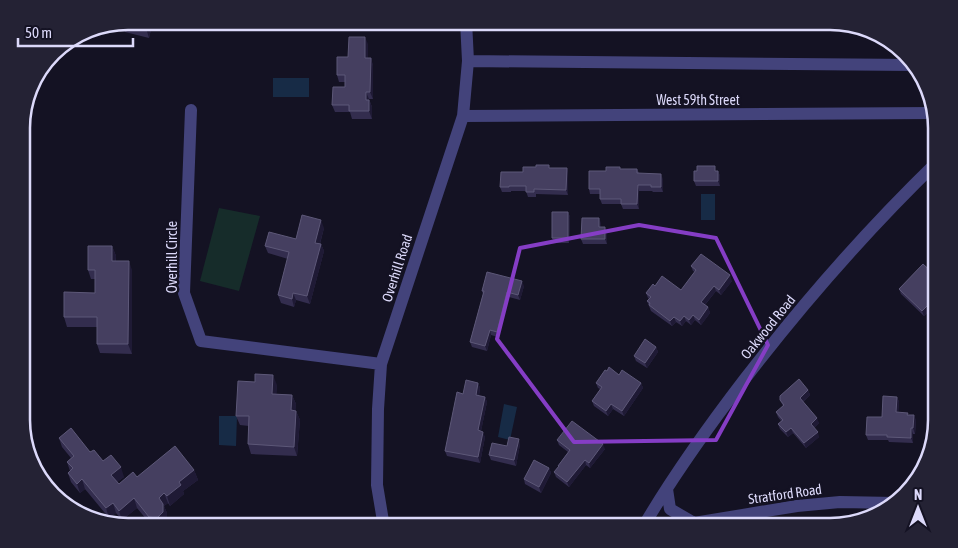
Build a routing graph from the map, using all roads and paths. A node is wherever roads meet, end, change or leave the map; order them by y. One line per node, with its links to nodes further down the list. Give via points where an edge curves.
1 (466, 30): 2 (street, Overhill Road)
2 (468, 61): 3 (street); 6 (street, Overhill Road)
3 (905, 65)
4 (191, 110): 8 (street, Overhill Circle, via 184,293 201,341)
5 (927, 115): 6 (street, West 59th Street)
6 (463, 116): 8 (street, Overhill Road)
7 (928, 170): 9 (street, Oakwood Road, via 805,304 718,415)
8 (381, 364): 11 (street, Overhill Road, via 377,485)
9 (667, 490): 12 (street, Oakwood Road); 13 (street, via 670,509)
10 (884, 503): 14 (street, Stratford Road, via 840,502)
11 (382, 518)
12 (649, 518)
13 (687, 518)
14 (720, 518)

